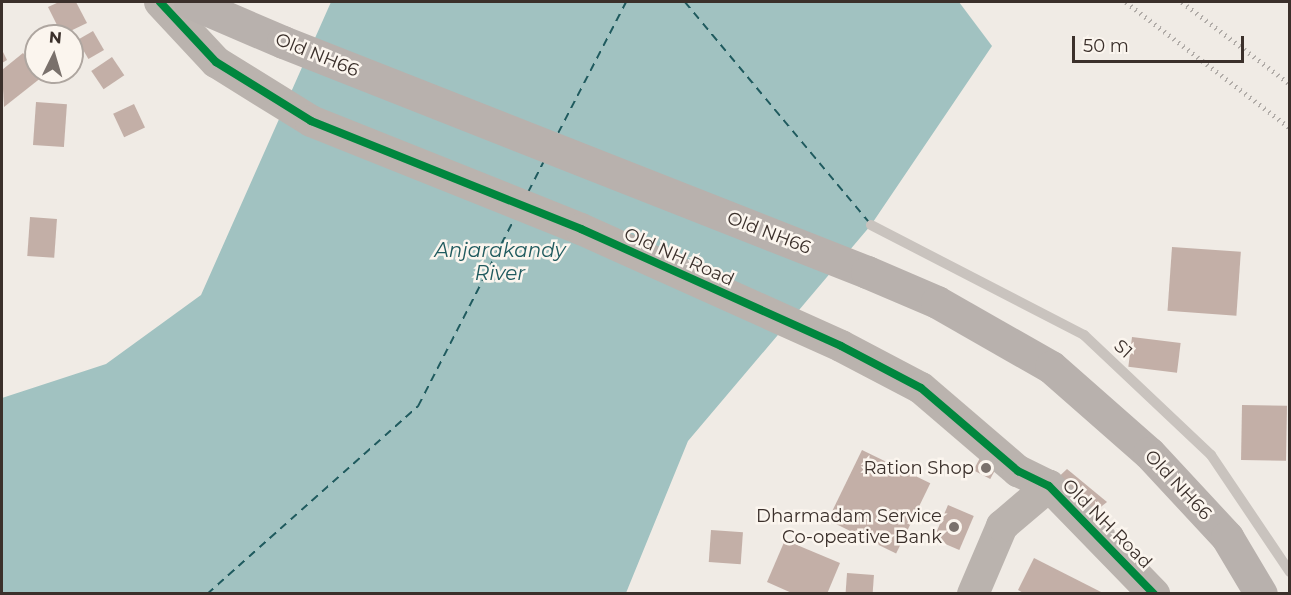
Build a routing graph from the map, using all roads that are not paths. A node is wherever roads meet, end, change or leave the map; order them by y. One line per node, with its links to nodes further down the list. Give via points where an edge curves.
1 (160, 2): 4 (street, Old NH Road, via 216,63 311,121 581,229 841,346 921,388 1018,471)
2 (190, 2): 8 (main road, Old NH66, via 937,302 1051,367 1149,453 1227,537)
3 (871, 225): 5 (lane, S1, via 1084,336 1211,455)
4 (1049, 486): 6 (street, via 1002,526); 7 (street, Old NH Road)
5 (1290, 572)
6 (973, 594)
7 (1154, 594)
8 (1261, 594)

